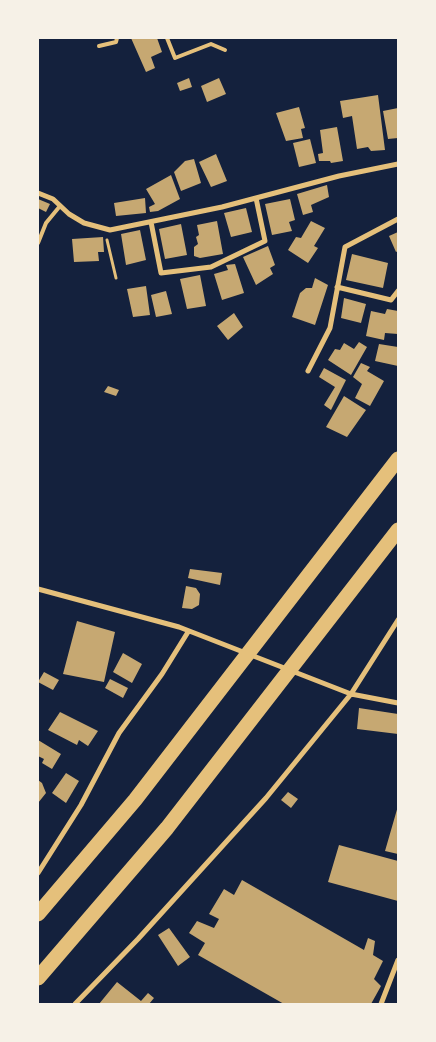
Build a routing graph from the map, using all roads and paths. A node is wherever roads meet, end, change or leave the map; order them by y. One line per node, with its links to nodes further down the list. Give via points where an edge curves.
1 (117, 38): 3 (lane, via 116,42)
2 (167, 38): 4 (lane, via 175,58 211,44)
3 (99, 46)
4 (225, 50)
5 (398, 164): 7 (street)
6 (38, 193): 8 (street)
7 (256, 198): 10 (street); 10 (street, via 265,241 211,267 161,273)
8 (60, 206): 11 (street, via 84,223); 12 (lane, via 46,223)
9 (398, 219): 14 (street, via 345,247)
10 (151, 222): 11 (street)
11 (107, 229): 13 (path, via 106,241)
12 (38, 243)
13 (116, 278)
14 (337, 287): 15 (street, via 390,300); 16 (street, via 330,328)
15 (398, 291)
16 (308, 371)
17 (398, 459): 25 (highway, via 141,792)
18 (398, 530): 27 (highway, via 168,828)
19 (38, 589): 21 (street)
20 (398, 620): 22 (street)
21 (188, 632): 22 (street); 24 (street, via 119,732 81,805)
22 (352, 694): 23 (street); 28 (street, via 266,798 138,940)
23 (398, 703)
24 (38, 873)
25 (38, 914)
26 (398, 960): 29 (street)
27 (38, 978)
28 (75, 1004)
29 (381, 1004)

